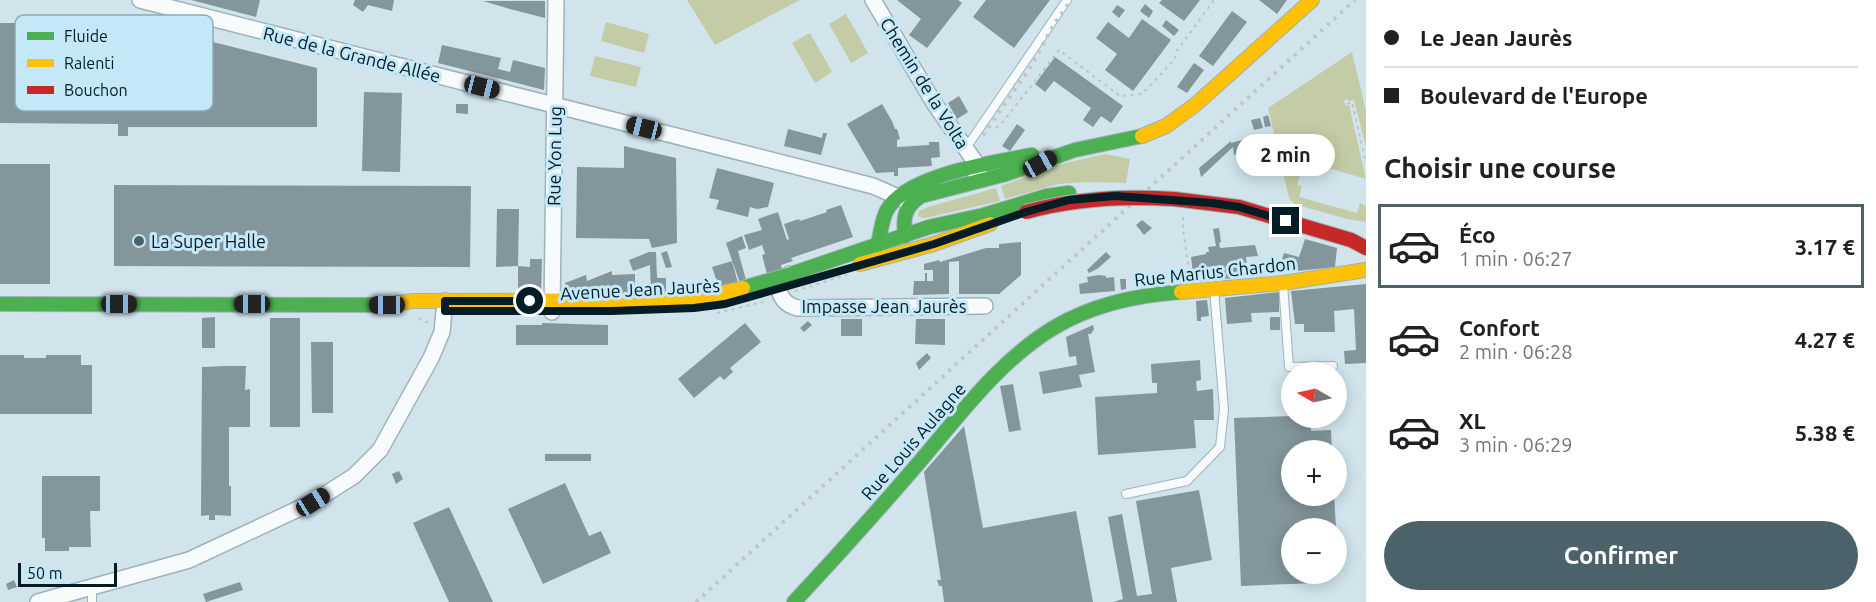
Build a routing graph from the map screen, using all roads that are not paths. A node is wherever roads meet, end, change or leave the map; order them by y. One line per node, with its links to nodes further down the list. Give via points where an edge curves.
1 (140, 0): 6 (street, Rue de la Grande Allée)
2 (556, 0): 8 (street, Rue Yon Lug)
3 (873, 0): 9 (street, Chemin de la Volta, via 934,104)
4 (1067, 0): 9 (lane)
5 (1312, 0): 10 (main road, via 1173,122 1144,135)
6 (199, 15)
7 (213, 19): 8 (street, Rue de la Grande Allée)
8 (555, 106): 14 (street, Rue de la Grande Allée, via 873,186); 28 (street, Rue Yon Lug)
9 (966, 147): 11 (street, Chemin de la Volta)
10 (1055, 155): 11 (main road, via 1039,154); 12 (main road, via 1003,176)
11 (978, 166): 12 (street, via 978,174); 14 (main road, via 932,179)
12 (941, 189): 14 (main road)
13 (1178, 196): 15 (main road, via 1105,190 1070,193); 16 (main road, via 1241,198); 18 (main road, via 1239,207 1351,240)
14 (904, 200): 17 (main road, via 903,227); 17 (main road, via 888,210)
15 (1026, 207): 17 (main road, Avenue Jean Jaurès); 19 (main road, Avenue Jean Jaurès)
16 (1366, 233)
17 (890, 239): 19 (main road); 21 (main road, Avenue Jean Jaurès); 22 (main road, via 857,259 815,272)
18 (1366, 249)
19 (912, 250): 22 (main road, Avenue Jean Jaurès)
20 (1366, 270): 23 (main road, Rue Marius Chardon)
21 (791, 274): 24 (street, Impasse Jean Jaurès, via 778,283); 28 (main road, Avenue Jean Jaurès, via 693,300)
22 (812, 278): 24 (main road, Avenue Jean Jaurès)
23 (1283, 282): 25 (main road, Rue Marius Chardon); 31 (lane)
24 (778, 289): 28 (main road, Avenue Jean Jaurès, via 708,307); 29 (street, Impasse Jean Jaurès, via 789,306 798,308)
25 (1214, 289): 30 (main road, Rue Marius Chardon, via 1123,299); 32 (lane, via 1224,408 1220,447 1187,481)
26 (0, 304): 27 (main road, Avenue Jean Jaurès, via 387,305 413,301)
27 (445, 306): 28 (main road, Avenue Jean Jaurès); 33 (street, via 442,332 431,358 380,450 354,476 313,502 189,560)
28 (552, 306)
29 (985, 306)
30 (1070, 317): 36 (main road, Rue Louis Aulagne, via 1033,340 1002,367)
31 (1289, 362)
32 (1126, 494)
33 (93, 586): 34 (street); 35 (lane)
34 (38, 602)
35 (92, 602)
36 (794, 602)

